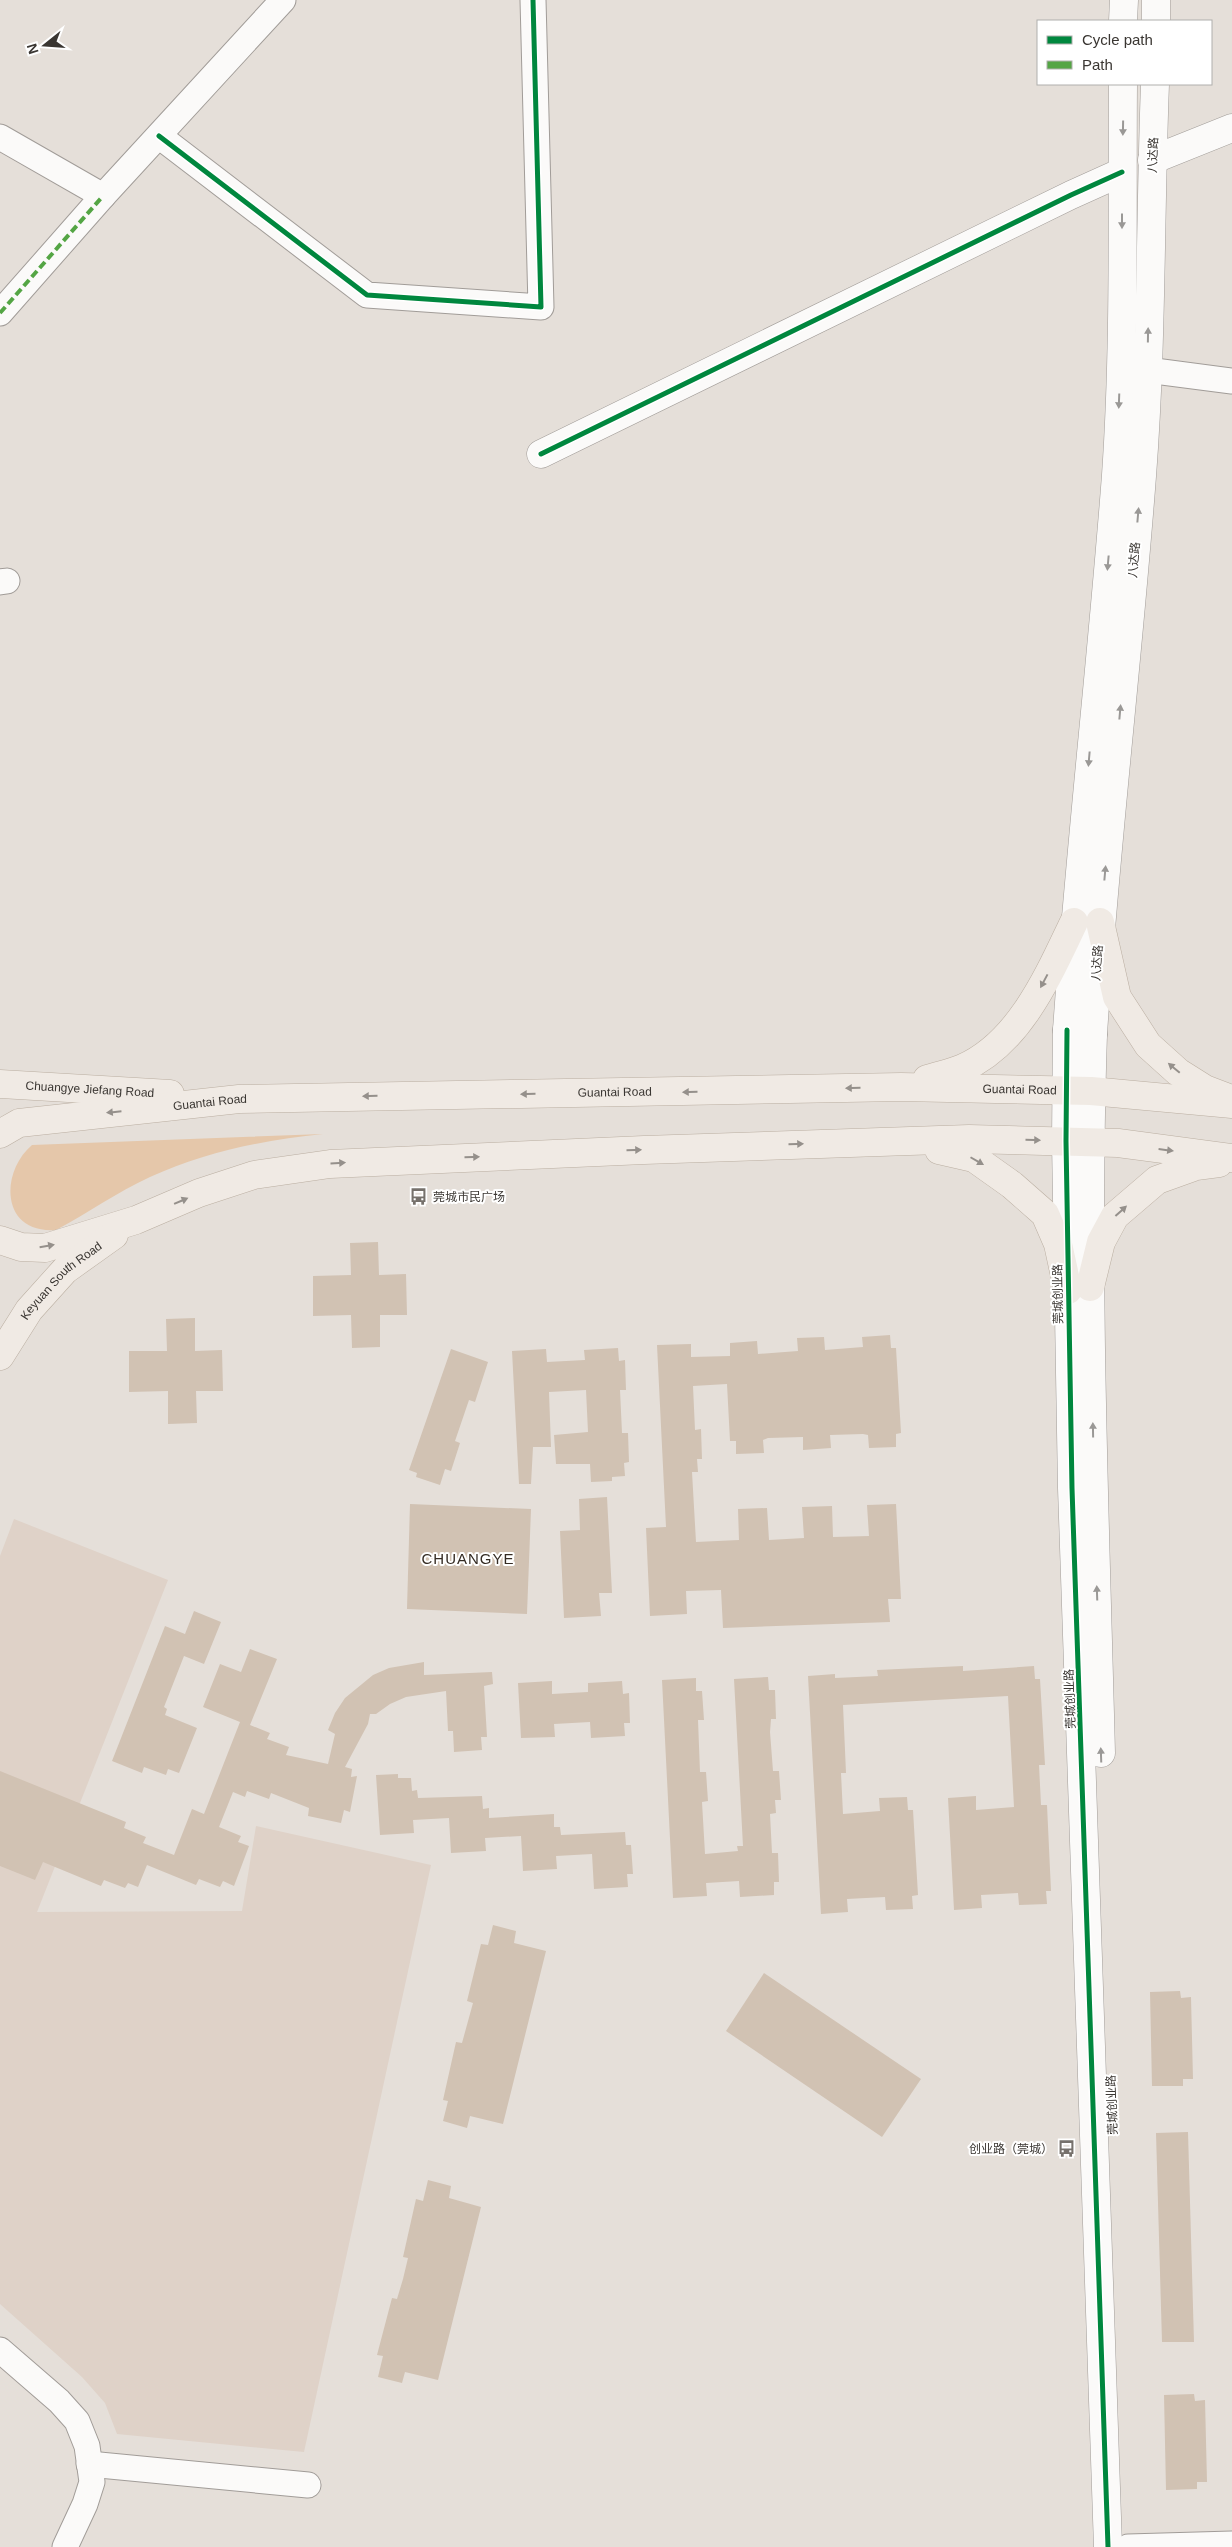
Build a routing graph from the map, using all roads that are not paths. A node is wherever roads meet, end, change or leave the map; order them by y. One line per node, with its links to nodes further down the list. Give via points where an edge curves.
1 (284, 0): 10 (street)
2 (532, 0): 10 (street, via 541,306 367,295)
3 (1124, 0): 5 (street)
4 (1156, 0): 6 (street)
5 (1124, 20)
6 (1156, 20)
7 (1123, 85): 13 (street, 八达路, one-way to 13)
8 (1155, 85): 12 (street, 八达路)
9 (1232, 128): 12 (street)
10 (159, 136): 14 (street)
11 (0, 137): 14 (street)
12 (1152, 160): 16 (street, 八达路, one-way to 12)
13 (1122, 172): 18 (street); 19 (street, 八达路, one-way to 19, via 1116,473)
14 (103, 196): 15 (street)
15 (0, 313)
16 (1147, 370): 17 (street); 19 (street, 八达路, one-way to 16, via 1142,475)
17 (1232, 381)
18 (541, 454)
19 (1087, 922): 20 (street, 八达路); 22 (main road, one-way to 22, via 1033,1003 995,1048 964,1068); 25 (main road, one-way to 19, via 1205,1089 1178,1072 1148,1045 1117,997)
20 (1080, 1032): 23 (street, 莞城创业路)
21 (0, 1084): 24 (main road, Chuangye Jiefang Road)
22 (901, 1087): 23 (main road, Guantai Road); 24 (main road, Guantai Road, one-way to 24)
23 (1078, 1091): 26 (main road, Guantai Road); 29 (street, 莞城创业路)
24 (239, 1099): 27 (main road, Guantai Road, one-way to 27, via 19,1123)
25 (1232, 1100)
26 (1232, 1104)
27 (0, 1134)
28 (897, 1140): 29 (main road, one-way to 29); 31 (main road, one-way to 28, via 199,1193 254,1176 330,1164); 33 (main road, one-way to 33, via 974,1158 1032,1202 1045,1214)
29 (1077, 1141): 30 (main road, one-way to 30); 33 (street, 莞城创业路)
30 (1232, 1160): 33 (main road, one-way to 30, via 1115,1216 1156,1180 1196,1166)
31 (136, 1220): 32 (main road, one-way to 31, via 21,1247 45,1248); 34 (main road, Keyuan South Road, via 65,1270 29,1310)
32 (0, 1240)
33 (1079, 1289): 40 (street, 莞城创业路, via 1072,1488); 41 (street, 莞城创业路, one-way to 33, via 1102,1797)
34 (0, 1356)
35 (0, 2350): 36 (street, via 78,2421 87,2446)
36 (89, 2464): 37 (street); 39 (street, via 92,2482)
37 (308, 2485)
38 (1232, 2544): 41 (street)
39 (65, 2547)
40 (1108, 2547)
41 (1126, 2547)

